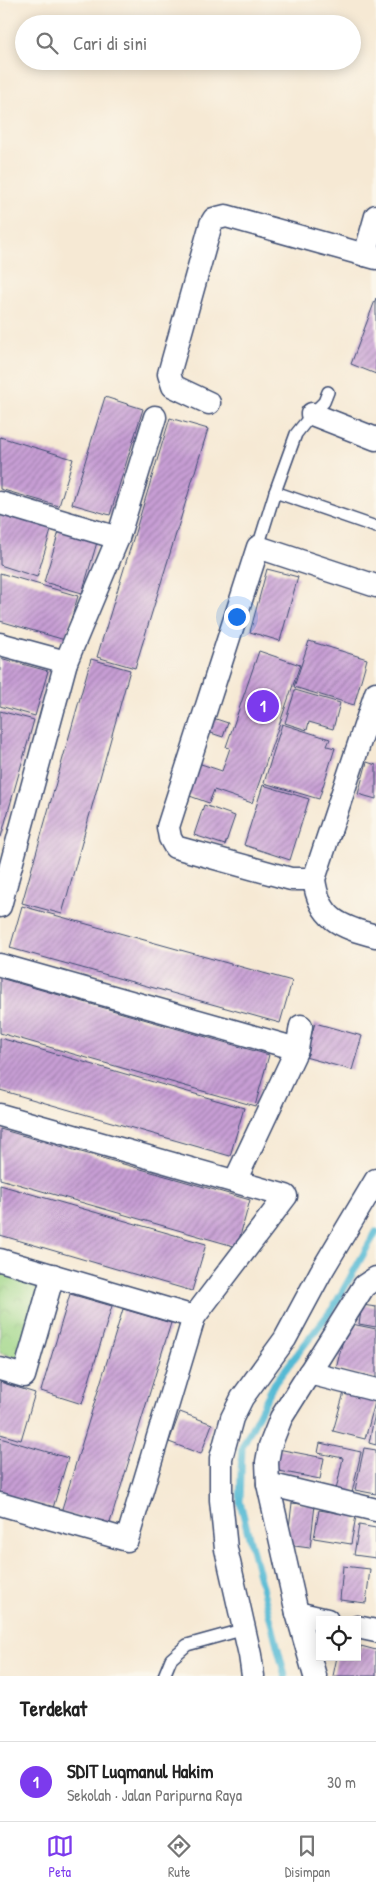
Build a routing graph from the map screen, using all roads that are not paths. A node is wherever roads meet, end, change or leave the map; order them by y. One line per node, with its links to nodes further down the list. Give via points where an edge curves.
1 (376, 216): 2 (street)
2 (370, 257): 4 (street, via 226,216 214,219 169,374 173,386)
3 (328, 392): 5 (lane, via 324,402)
4 (209, 403)
5 (312, 414): 7 (street); 8 (lane, via 296,434)
6 (155, 417): 11 (street)
7 (376, 439)
8 (275, 492): 10 (lane); 12 (lane)
9 (0, 503): 11 (street)
10 (376, 526)
11 (118, 538): 15 (street)
12 (258, 547): 13 (street); 17 (street, via 168,834 175,847 291,879)
13 (376, 586)
14 (0, 644): 15 (street)
15 (66, 662): 18 (street)
16 (376, 694): 17 (street)
17 (314, 879): 19 (street, via 321,905 334,920)
18 (0, 906)
19 (376, 936)
20 (0, 965): 22 (street)
21 (301, 1026): 22 (street)
22 (297, 1049): 24 (street)
23 (0, 1115): 24 (street)
24 (235, 1180): 29 (street, via 286,1196)
25 (376, 1180): 39 (street, via 285,1339 242,1398 232,1418 221,1458 221,1500 226,1549)
26 (0, 1260): 27 (street)
27 (52, 1276): 29 (street); 30 (street, via 24,1376)
28 (376, 1278): 31 (street, via 364,1286)
29 (194, 1317): 34 (street, via 127,1540)
30 (0, 1369)
31 (309, 1373): 32 (street); 33 (street, via 282,1418 270,1446)
32 (376, 1390)
33 (268, 1484): 35 (street); 36 (street)
34 (0, 1504)
35 (376, 1510)
36 (297, 1613): 37 (street); 43 (street)
37 (316, 1617)
38 (361, 1628): 40 (street)
39 (245, 1629): 41 (lane, via 187,1644 171,1659); 42 (street)
40 (376, 1631)
41 (164, 1676)
42 (253, 1676)
43 (315, 1676)

